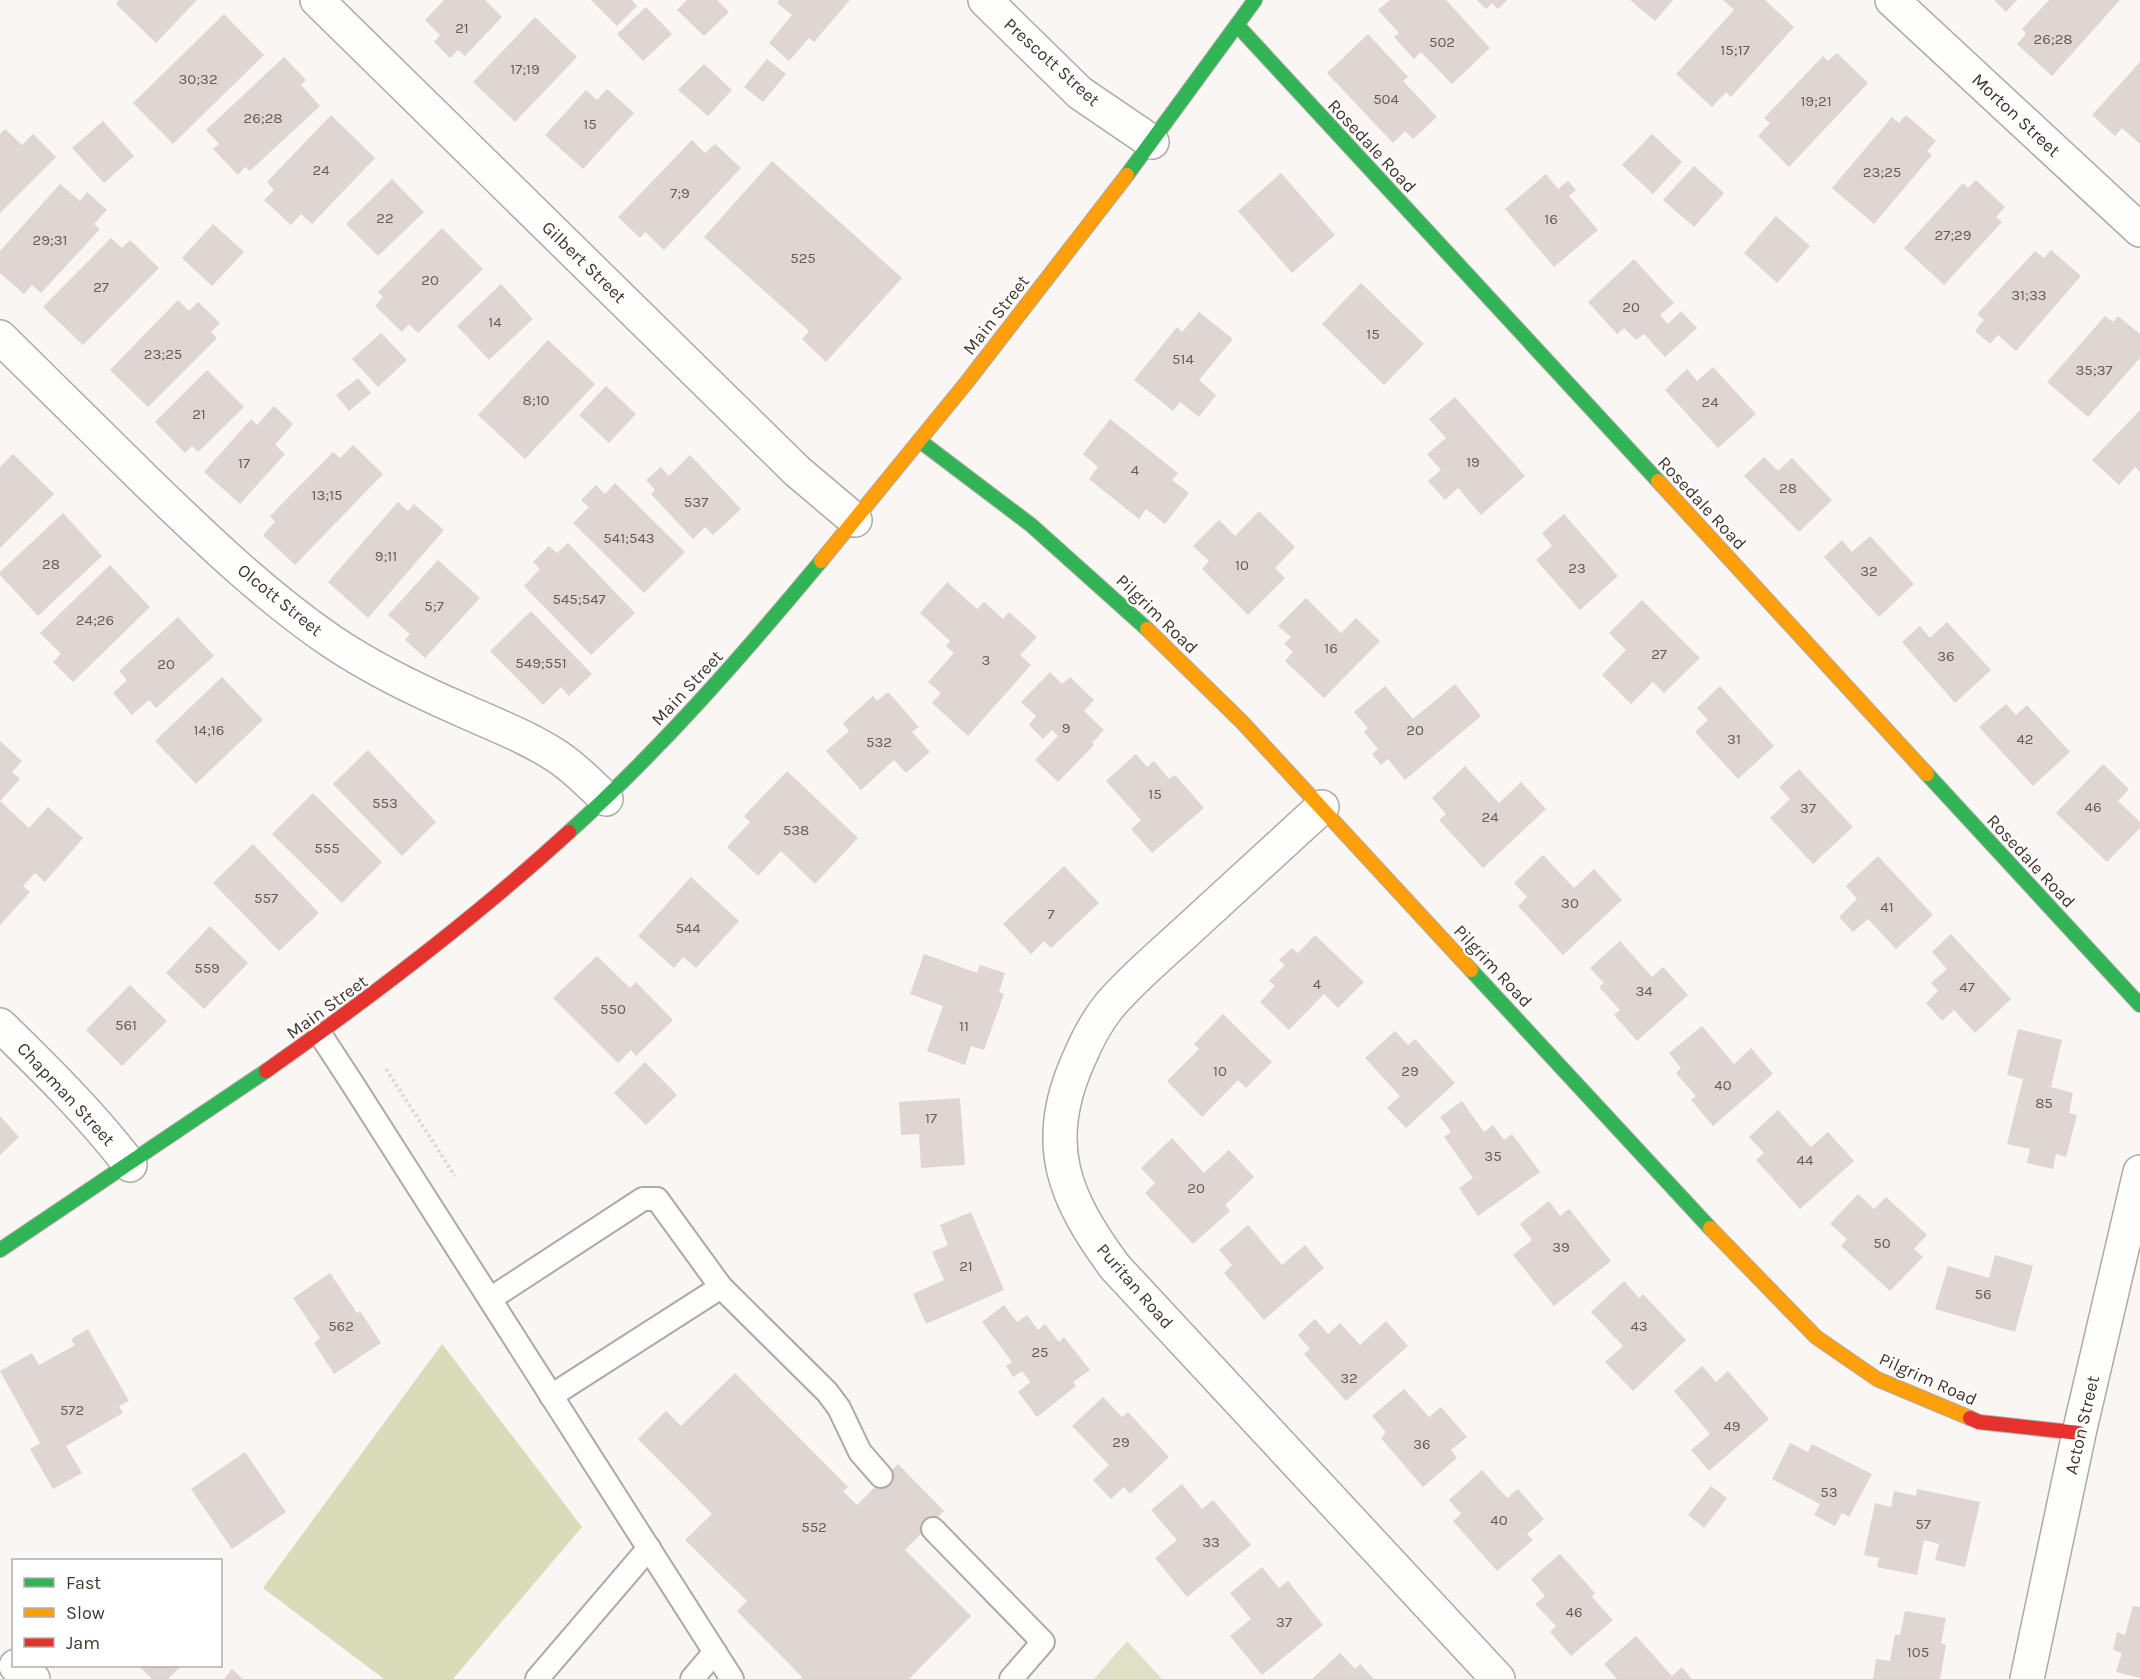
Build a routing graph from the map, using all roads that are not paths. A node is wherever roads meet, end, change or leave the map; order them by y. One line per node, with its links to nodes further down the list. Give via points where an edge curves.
1 (317, 0): 10 (street, Gilbert Street, via 797,471)
2 (985, 0): 6 (street, Prescott Street, via 1080,93)
3 (1256, 0): 5 (street, Main Street)
4 (1892, 0): 7 (street, Morton Street)
5 (1238, 25): 6 (street, Main Street); 13 (street, Rosedale Road)
6 (1152, 142): 9 (street, Main Street)
7 (2140, 230)
8 (0, 337): 11 (street, Olcott Street, via 226,557 283,607 333,643 389,675 556,756)
9 (920, 441): 10 (street, Main Street); 12 (street, Pilgrim Road, via 1045,536 1104,588 1242,722)
10 (855, 520): 11 (street, Main Street, via 735,663)
11 (606, 799): 15 (street, Main Street, via 433,949)
12 (1322, 807): 22 (street, Pilgrim Road, via 1741,1262 1816,1337 1877,1379 1978,1422); 35 (street, Puritan Road, via 1108,1007 1069,1080 1059,1120 1061,1164 1089,1233 1114,1267)
13 (2140, 1005)
14 (0, 1025): 16 (street, Chapman Street, via 74,1097)
15 (320, 1034): 16 (street, Main Street); 20 (lane)
16 (130, 1165): 18 (street, Main Street)
17 (2140, 1172): 22 (street, Acton Street)
18 (0, 1250)
19 (721, 1287): 20 (lane, via 665,1206 657,1198 647,1197); 21 (lane); 23 (lane, via 827,1392 860,1452)
20 (490, 1299): 21 (lane)
21 (551, 1395): 25 (lane)
22 (2079, 1433): 36 (street, Acton Street)
23 (881, 1476)
24 (933, 1529): 34 (lane, via 1043,1642)
25 (649, 1548): 27 (lane); 31 (lane)
26 (0, 1652): 28 (street)
27 (715, 1652): 32 (lane); 33 (lane)
28 (12, 1662)
29 (19, 1667): 30 (street)
30 (33, 1679)
31 (537, 1679)
32 (692, 1679)
33 (732, 1679)
34 (1011, 1679)
35 (1498, 1679)
36 (2027, 1679)

